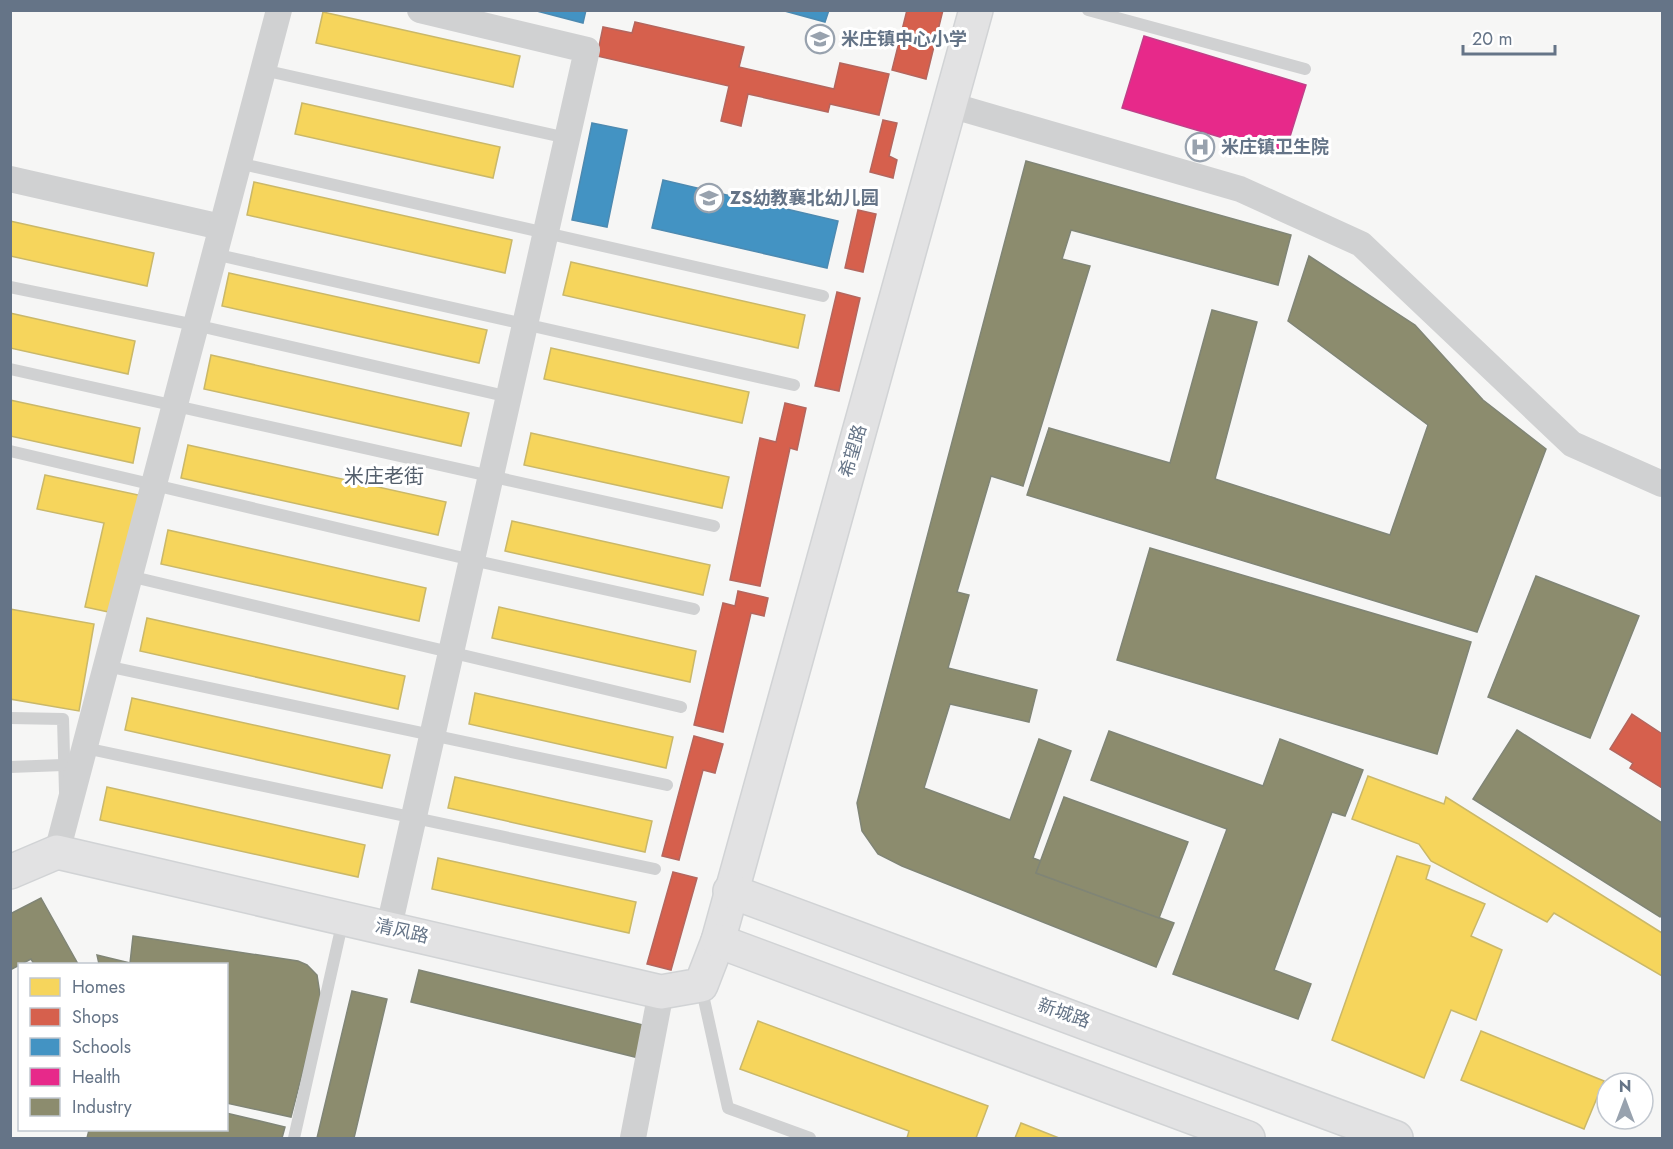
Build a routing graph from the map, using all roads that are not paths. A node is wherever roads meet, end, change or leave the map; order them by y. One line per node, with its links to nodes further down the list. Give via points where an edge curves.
1 (279, 10): 6 (street)
2 (420, 10): 8 (street, via 587,50)
3 (976, 10): 7 (main road, 希望路)
4 (1088, 10): 5 (lane)
5 (1305, 69)
6 (263, 70): 8 (lane); 9 (street)
7 (950, 105): 24 (street, via 1240,189 1361,244 1572,444); 44 (main road, 希望路)
8 (567, 138): 12 (street)
9 (238, 163): 11 (street); 12 (lane)
10 (10, 179): 11 (street)
11 (221, 227): 13 (street)
12 (546, 233): 15 (lane); 16 (street)
13 (214, 254): 16 (lane); 17 (street)
14 (10, 287): 17 (lane)
15 (823, 296)
16 (525, 324): 19 (lane); 20 (street)
17 (195, 325): 20 (lane); 21 (street)
18 (10, 369): 21 (lane)
19 (794, 385)
20 (508, 397): 23 (street)
21 (174, 404): 23 (lane); 25 (street)
22 (10, 451): 25 (lane)
23 (491, 475): 26 (lane); 27 (street)
24 (1662, 484)
25 (154, 485): 27 (lane); 28 (street)
26 (714, 526)
27 (472, 560): 29 (lane); 30 (street)
28 (129, 576): 30 (lane); 31 (street)
29 (694, 609)
30 (451, 652): 32 (lane); 34 (street)
31 (106, 666): 34 (lane); 35 (street)
32 (681, 707)
33 (10, 718): 36 (lane, via 63,719)
34 (432, 735): 38 (lane); 40 (street)
35 (85, 748): 39 (street); 40 (lane)
36 (63, 765): 37 (lane); 39 (lane)
37 (10, 767)
38 (667, 785)
39 (67, 814): 41 (street)
40 (414, 818): 42 (lane); 46 (street)
41 (57, 852): 43 (main road); 45 (main road, 清风路)
42 (655, 869)
43 (10, 872)
44 (730, 891): 47 (main road); 54 (main road, 新城路)
45 (344, 916): 46 (main road, 清风路); 50 (lane)
46 (389, 927): 49 (main road, 清风路)
47 (718, 941): 48 (main road); 53 (main road)
48 (701, 985): 49 (main road, 清风路); 52 (lane, via 728,1108)
49 (661, 992): 51 (street)
50 (294, 1138)
51 (633, 1138)
52 (810, 1138)
53 (1248, 1138)
54 (1396, 1138)

